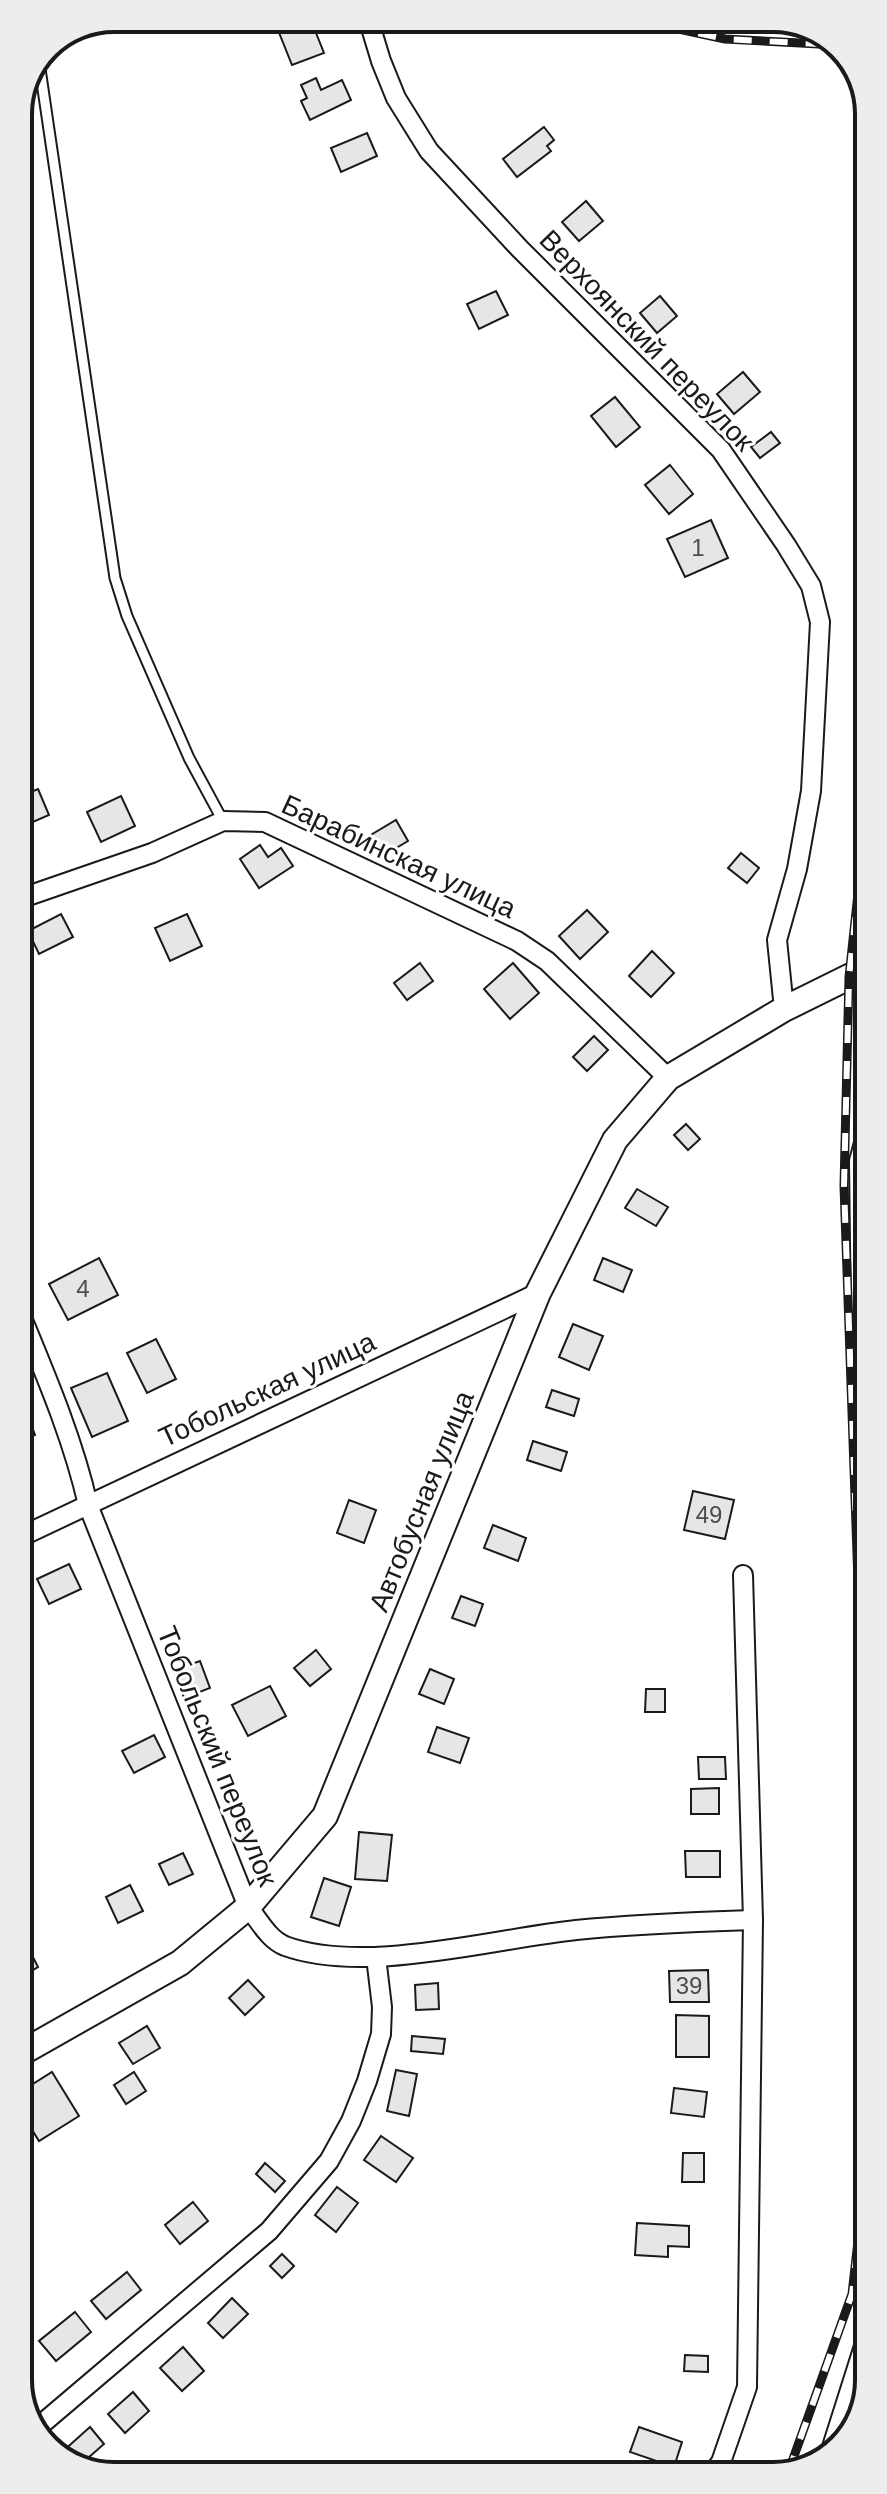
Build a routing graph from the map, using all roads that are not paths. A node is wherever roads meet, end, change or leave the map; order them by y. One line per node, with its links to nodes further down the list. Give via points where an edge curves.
1 (372, 32): 6 (street, Верхоянский переулок, via 396,98 429,151 721,450 811,586 820,622 811,791 777,940)
2 (41, 76): 3 (lane, via 115,578 189,758)
3 (223, 821): 4 (street, Барабинская улица, via 123,864); 7 (street, Барабинская улица, via 265,822 517,941 547,961)
4 (32, 895)
5 (855, 974): 6 (street, Автобусная улица)
6 (784, 1009): 7 (street, Автобусная улица)
7 (668, 1078): 8 (street, Автобусная улица, via 615,1140)
8 (538, 1293): 10 (street, Тобольская улица); 13 (street, Автобусная улица, via 325,1816)
9 (32, 1342): 10 (street, Тобольский переулок)
10 (88, 1505): 11 (street, Тобольская улица); 13 (street, Тобольский переулок)
11 (32, 1531)
12 (743, 1575): 14 (street)
13 (248, 1907): 15 (street, Тобольский переулок, via 282,1945 318,1954); 16 (street, Автобусная улица, via 180,1963)
14 (753, 1920): 15 (street, Тобольский переулок, via 575,1930); 20 (street, via 747,2387)
15 (376, 1957): 18 (street, via 381,2034 351,2121 329,2161 269,2231)
16 (32, 2047)
17 (855, 2374): 19 (street)
18 (44, 2422)
19 (837, 2431)
20 (721, 2462)

